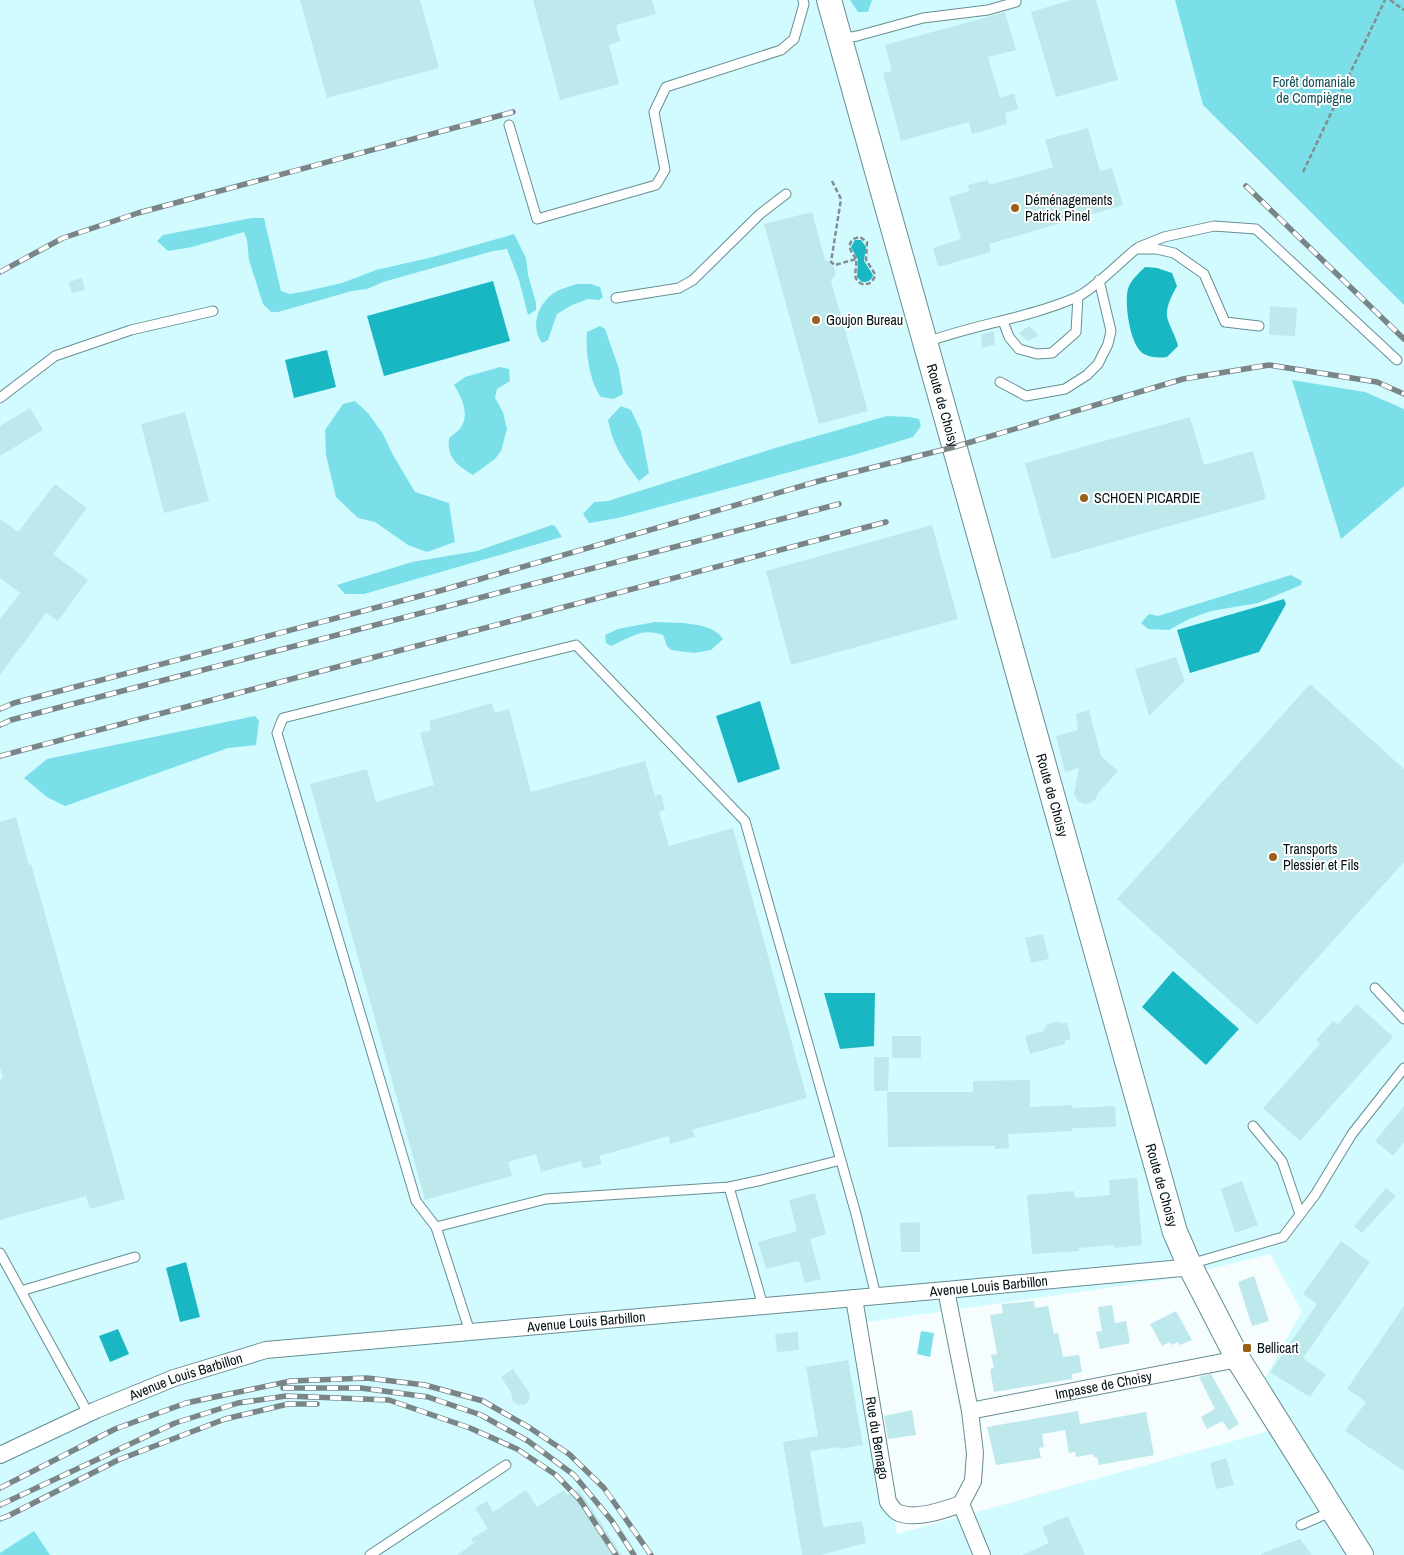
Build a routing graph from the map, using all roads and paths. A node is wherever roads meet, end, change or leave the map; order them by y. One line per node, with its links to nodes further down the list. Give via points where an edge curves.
1 (803, 0): 8 (lane, via 794,39 781,50 666,88 654,112 665,170 656,185 537,218)
2 (828, 0): 7 (street, Route de Choisy)
3 (1385, 0): 9 (path)
4 (1390, 0): 6 (path)
5 (1016, 2): 7 (lane, via 988,10 923,18)
6 (1404, 10)
7 (839, 39): 20 (street, Route de Choisy)
8 (509, 125)
9 (1303, 172)
10 (832, 181): 13 (path, via 841,199 831,262 835,265)
11 (786, 194): 16 (lane, via 760,214 693,280 679,288)
12 (1136, 249): 14 (lane); 19 (lane, via 1174,253 1204,274 1225,322); 21 (lane, via 1164,237 1214,226 1256,229)
13 (856, 259): 13 (path, via 854,277 862,284 869,284 875,274 866,260 866,242 860,238 853,239 850,244 849,250)
14 (1099, 280): 15 (lane); 22 (lane, via 1111,330 1098,364 1087,375 1064,388 1026,396)
15 (1078, 296): 18 (lane); 18 (lane, via 1076,332 1052,353 1037,354 1019,349 1009,337)
16 (616, 298)
17 (213, 311): 23 (lane, via 131,330 55,356)
18 (1003, 321): 20 (lane)
19 (1259, 326)
20 (925, 343): 34 (street, Route de Choisy, via 1175,1232)
21 (1397, 360)
22 (1000, 382)
23 (0, 398)
24 (1376, 988): 25 (lane)
25 (1404, 1019)
26 (1404, 1068): 30 (lane, via 1352,1134)
27 (1253, 1126): 30 (lane, via 1282,1161)
28 (841, 1160): 29 (lane); 31 (lane, via 745,821 576,645 283,718 277,732 416,1201); 37 (lane)
29 (729, 1187): 31 (lane, via 546,1199); 39 (lane)
30 (1300, 1214): 34 (lane, via 1283,1237)
31 (436, 1227): 40 (lane)
32 (0, 1253): 36 (lane)
33 (135, 1257): 36 (lane)
34 (1189, 1264): 35 (street, Avenue Louis Barbillon, via 1182,1268); 41 (street, Route de Choisy)
35 (946, 1290): 37 (street, Avenue Louis Barbillon); 42 (street)
36 (21, 1291): 43 (lane)
37 (876, 1296): 38 (street, Avenue Louis Barbillon)
38 (854, 1298): 39 (street, Avenue Louis Barbillon); 46 (street, Rue du Bernago, via 888,1502 897,1513 911,1516)
39 (763, 1306): 40 (street, Avenue Louis Barbillon)
40 (470, 1332): 43 (street, Avenue Louis Barbillon, via 266,1350 174,1378)
41 (1238, 1359): 42 (street, Impasse de Choisy); 47 (street, Route de Choisy)
42 (970, 1411): 46 (street, via 974,1472)
43 (88, 1414): 44 (street, Avenue Louis Barbillon)
44 (0, 1456)
45 (506, 1465): 49 (lane)
46 (961, 1504): 50 (street)
47 (1333, 1512): 48 (lane); 51 (street, Route de Choisy)
48 (1301, 1525)
49 (370, 1555)
50 (982, 1555)
51 (1361, 1555)

